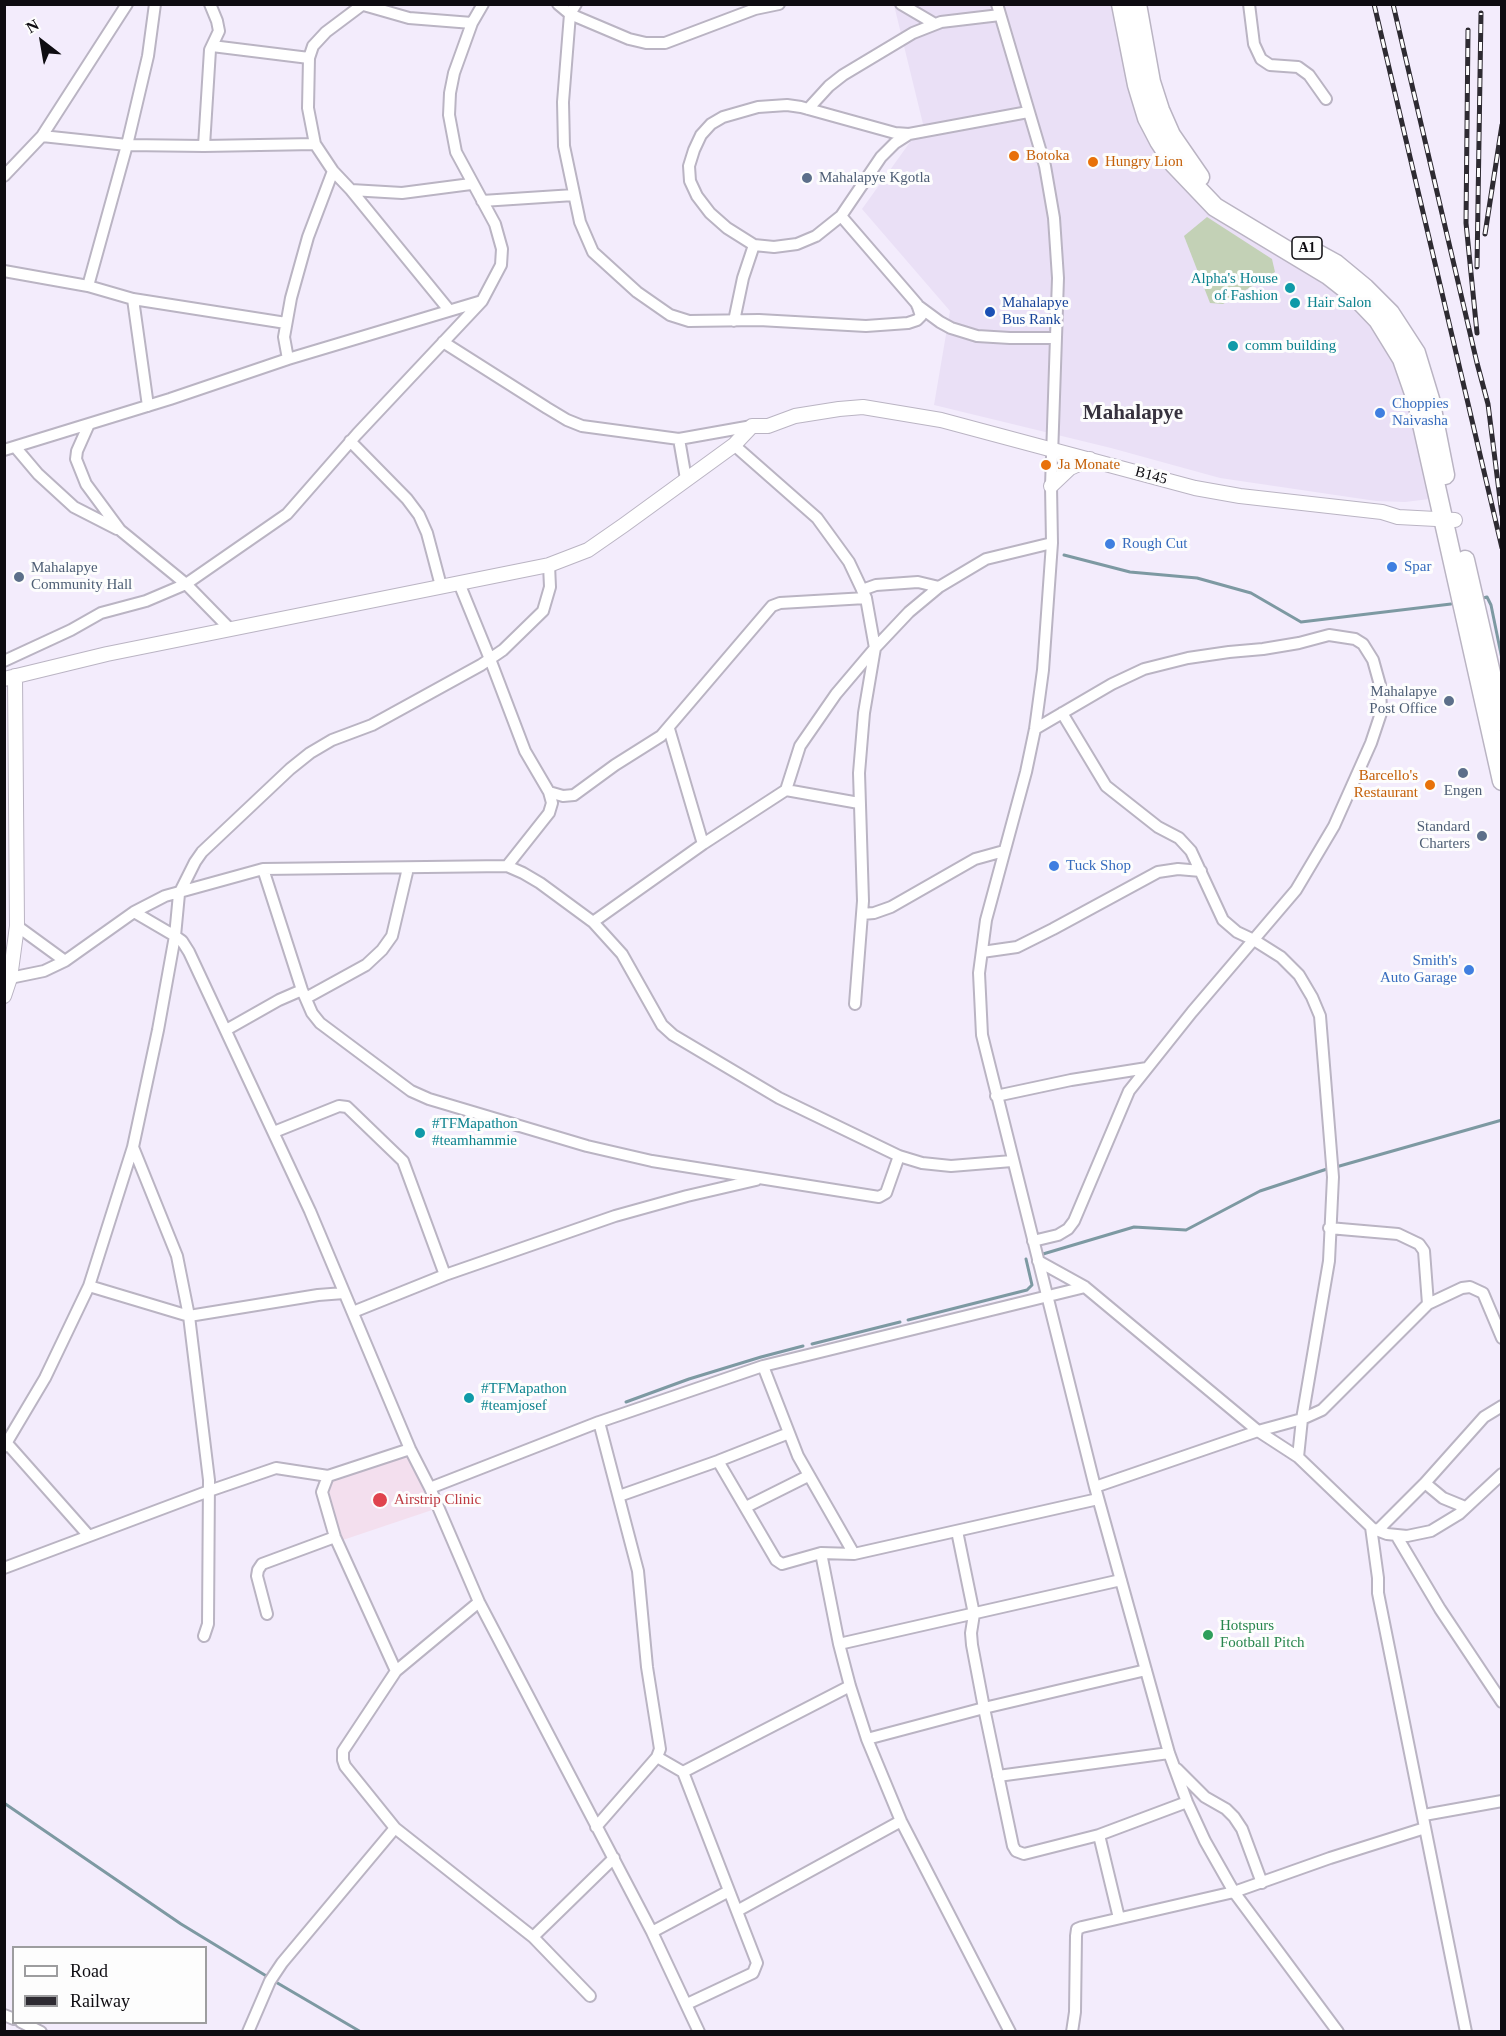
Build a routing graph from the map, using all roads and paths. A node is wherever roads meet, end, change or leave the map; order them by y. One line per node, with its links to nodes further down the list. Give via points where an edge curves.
1 (128, 4): 22 (street)
2 (155, 4): 24 (street)
3 (210, 4): 16 (street, via 219,31)
4 (483, 4): 14 (street)
5 (558, 4): 12 (street)
6 (779, 4): 12 (street, via 755,9 665,44 629,39)
7 (901, 4): 15 (street)
8 (1121, 4): 56 (highway, A1, via 1137,85 1148,118 1174,164 1215,207 1335,280 1364,305 1391,339 1417,402)
9 (1137, 4): 56 (highway, A1, via 1160,110 1197,175 1223,198 1336,264 1390,313 1416,353 1424,376)
10 (1249, 4): 18 (street, via 1254,44 1261,59 1270,65 1298,67 1309,75)
11 (361, 5): 14 (street, via 409,18); 17 (street, via 326,32 313,46)
12 (573, 9): 30 (street, via 565,58 563,124)
13 (998, 10): 15 (street); 20 (street)
14 (472, 23): 28 (street, via 454,73 449,115 456,152)
15 (935, 24): 19 (street, via 863,61 829,86)
16 (212, 45): 17 (street); 25 (street)
17 (309, 58): 23 (street, via 308,108)
18 (1326, 99)
19 (808, 109): 21 (street); 33 (street, via 787,105 758,107 723,117 711,124 694,150 689,166 697,196 710,213)
20 (1028, 112): 21 (street); 42 (street, via 1045,166 1054,218)
21 (909, 134): 32 (street, via 881,157)
22 (42, 136): 24 (street); 27 (street)
23 (315, 144): 25 (street); 26 (street)
24 (128, 145): 25 (street); 35 (street)
25 (204, 146)
26 (333, 171): 29 (street); 41 (street, via 308,237)
27 (4, 176)
28 (471, 184): 29 (street, via 402,194); 31 (street)
29 (351, 190): 39 (street)
30 (574, 195): 31 (street); 40 (street, via 592,252 637,292 678,318)
31 (482, 201): 37 (street, via 495,224 502,249 501,265)
32 (840, 216): 33 (street, via 816,237 797,244); 38 (street)
33 (754, 244): 40 (street)
34 (4, 271): 35 (street)
35 (88, 286): 36 (street)
36 (133, 299): 41 (street); 45 (street)
37 (482, 301): 39 (street); 43 (street)
38 (917, 304): 40 (street, via 921,316 917,320 895,324); 42 (street, via 951,328 977,336)
39 (449, 310): 44 (street)
40 (734, 321)
41 (286, 323): 44 (street)
42 (1056, 338): 51 (street)
43 (443, 342): 48 (street, via 572,422 588,428); 49 (street)
44 (288, 359): 45 (street)
45 (148, 406): 46 (street)
46 (89, 424): 52 (street); 57 (street, via 75,459 86,484)
47 (752, 426): 48 (street); 50 (main road); 51 (main road, B145 / B145, via 863,407 925,417)
48 (679, 439): 54 (street)
49 (350, 441): 61 (street, via 287,514); 62 (street, via 419,515)
50 (734, 445): 54 (main road); 64 (street, via 817,518)
51 (1052, 448): 53 (main road, B145 / B145); 55 (street)
52 (10, 449): 57 (street, via 74,507)
53 (1090, 459): 55 (main road, via 1070,468); 56 (main road, B145 / B145, via 1196,488 1240,495 1382,512)
54 (686, 479): 59 (main road, via 588,550)
55 (1051, 486): 58 (street)
56 (1448, 515): 70 (highway, A1)
57 (120, 530): 61 (street)
58 (1052, 543): 63 (street, via 986,559); 74 (street)
59 (549, 565): 60 (main road); 67 (street, via 550,587 543,611)
60 (459, 583): 62 (main road); 67 (street)
61 (186, 584): 65 (street); 68 (street, via 146,601 101,613)
62 (441, 586): 65 (main road)
63 (939, 587): 64 (street, via 918,582 876,585); 66 (street)
64 (864, 594): 66 (street); 73 (street, via 772,606)
65 (230, 629): 69 (main road)
66 (875, 648): 76 (street, via 836,694 800,746); 78 (street, via 864,713)
67 (490, 659): 77 (street, via 525,752); 85 (street, via 310,753 202,852)
68 (4, 661)
69 (10, 677): 89 (main road)
70 (1494, 703): 72 (highway, A1); 75 (highway, A1)
71 (1062, 713): 74 (street); 84 (street, via 1106,786 1158,827 1179,838); 91 (street, via 1130,675 1188,658 1263,649 1329,635 1363,644 1373,660 1380,685 1381,713 1371,743 1334,826 1296,890)
72 (1502, 721)
73 (669, 729): 77 (street, via 574,795); 79 (street)
74 (1035, 729): 80 (street)
75 (1502, 781)
76 (786, 790): 78 (street); 79 (street)
77 (549, 792): 81 (street, via 549,813)
78 (859, 803): 87 (street)
79 (703, 844): 88 (street)
80 (1004, 851): 87 (street, via 975,859 891,907); 93 (street)
81 (507, 866): 82 (street); 88 (street, via 540,883)
82 (408, 868): 83 (street); 97 (street, via 392,936 382,950 366,964)
83 (263, 869): 85 (street); 97 (street)
84 (1201, 871): 91 (street, via 1223,920); 93 (street, via 1158,872 1017,947)
85 (179, 894): 86 (street, via 165,896); 90 (street)
86 (134, 912): 90 (street); 95 (street)
87 (862, 914): 99 (street)
88 (593, 922): 105 (street, via 622,954 673,1035 779,1098)
89 (17, 926): 92 (main road); 95 (street)
90 (175, 936): 100 (street, via 189,952); 104 (street)
91 (1254, 940): 101 (street); 108 (street, via 1281,957 1299,975 1320,1016 1333,1177)
92 (15, 946): 94 (street); 96 (main road)
93 (982, 952): 102 (street, via 982,1035)
94 (4, 960)
95 (65, 961): 96 (street)
96 (7, 980): 98 (main road)
97 (304, 994): 100 (street, via 279,1000); 107 (street, via 320,1023 411,1091 429,1099 587,1146)
98 (4, 996)
99 (855, 1004)
100 (226, 1030): 103 (street)
101 (1147, 1068): 102 (street); 109 (street, via 1123,1101 1074,1221 1058,1235)
102 (996, 1096): 106 (street)
103 (274, 1132): 111 (street, via 339,1106 347,1107 403,1161); 114 (street)
104 (133, 1147): 112 (street); 118 (street, via 177,1256)
105 (899, 1156): 106 (street, via 951,1166); 107 (street, via 886,1193 879,1197)
106 (1012, 1161): 109 (street)
107 (763, 1179): 111 (street, via 615,1216)
108 (1329, 1228): 116 (street, via 1398,1234 1419,1244 1424,1251); 122 (street, via 1329,1261)
109 (1033, 1241): 110 (street)
110 (1038, 1261): 113 (street); 115 (street)
111 (445, 1275): 117 (street)
112 (89, 1286): 118 (street); 126 (street, via 45,1377)
113 (1085, 1287): 115 (street); 124 (street)
114 (344, 1293): 117 (street); 118 (street)
115 (1046, 1297): 120 (street); 134 (street)
116 (1428, 1304): 119 (street, via 1462,1288 1477,1289 1483,1293); 122 (street, via 1322,1410)
117 (353, 1312): 127 (street)
118 (189, 1316): 136 (street)
119 (1502, 1338)
120 (764, 1366): 123 (street); 125 (street)
121 (1502, 1406): 133 (street, via 1484,1418)
122 (1302, 1419): 124 (street); 128 (street)
123 (599, 1422): 135 (street); 137 (street)
124 (1258, 1431): 128 (street); 134 (street)
125 (789, 1433): 129 (street); 132 (street)
126 (5, 1443): 144 (street)
127 (410, 1449): 131 (street); 135 (street)
128 (1298, 1457): 141 (street)
129 (718, 1461): 137 (street); 139 (street)
130 (1502, 1474): 140 (street)
131 (328, 1476): 136 (street, via 276,1468); 145 (street, via 322,1492)
132 (808, 1476): 139 (street); 147 (street)
133 (1425, 1483): 140 (street, via 1443,1498); 141 (street)
134 (1095, 1487): 138 (street)
135 (430, 1488): 150 (street)
136 (209, 1491): 144 (street); 153 (street, via 208,1624)
137 (619, 1496): 162 (street, via 638,1571 660,1740)
138 (1098, 1499): 142 (street); 149 (street)
139 (746, 1507): 146 (street, via 782,1564)
140 (1465, 1508): 143 (street, via 1431,1531)
141 (1374, 1529): 143 (street); 168 (street, via 1378,1593)
142 (957, 1530): 147 (street); 152 (street)
143 (1396, 1535): 158 (street)
144 (89, 1536): 148 (street)
145 (335, 1538): 151 (street, via 262,1564 257,1576); 156 (street)
146 (821, 1553): 147 (street); 154 (street)
147 (854, 1554)
148 (4, 1568)
149 (1121, 1580): 152 (street); 155 (street)
150 (479, 1602): 156 (street); 170 (street)
151 (267, 1614)
152 (974, 1614): 154 (street); 159 (street, via 972,1645)
153 (204, 1636)
154 (839, 1644): 157 (street)
155 (1146, 1670): 159 (street); 161 (street)
156 (396, 1671): 171 (street, via 343,1751 345,1766)
157 (850, 1686): 160 (street); 164 (street)
158 (1502, 1702)
159 (984, 1708): 160 (street); 165 (street)
160 (867, 1738): 169 (street)
161 (1169, 1753): 163 (street); 165 (street)
162 (657, 1756): 164 (street); 170 (street)
163 (1175, 1767): 166 (street); 175 (street, via 1205,1797 1234,1817)
164 (683, 1772): 176 (street)
165 (998, 1776): 173 (street, via 1016,1851 1024,1854)
166 (1187, 1802): 173 (street); 177 (street)
167 (1502, 1802): 168 (street)
168 (1424, 1815): 172 (street)
169 (901, 1821): 178 (street); 188 (street)
170 (596, 1827): 174 (street)
171 (395, 1828): 181 (street); 186 (street, via 282,1963)
172 (1425, 1828): 175 (street); 191 (street)
173 (1099, 1835): 179 (street)
174 (614, 1858): 180 (street); 181 (street)
175 (1262, 1883): 177 (street)
176 (729, 1891): 178 (street); 180 (street)
177 (1234, 1892): 179 (street); 190 (street)
178 (737, 1911): 183 (street, via 756,1969)
179 (1119, 1918): 189 (street, via 1077,1929)
180 (652, 1932): 183 (street)
181 (533, 1937): 182 (street)
182 (590, 1995)
183 (687, 2004): 187 (street)
184 (25, 2024): 185 (street)
185 (41, 2031)
186 (248, 2031)
187 (699, 2031)
188 (1010, 2031)
189 (1072, 2031)
190 (1338, 2031)
191 (1466, 2031)

